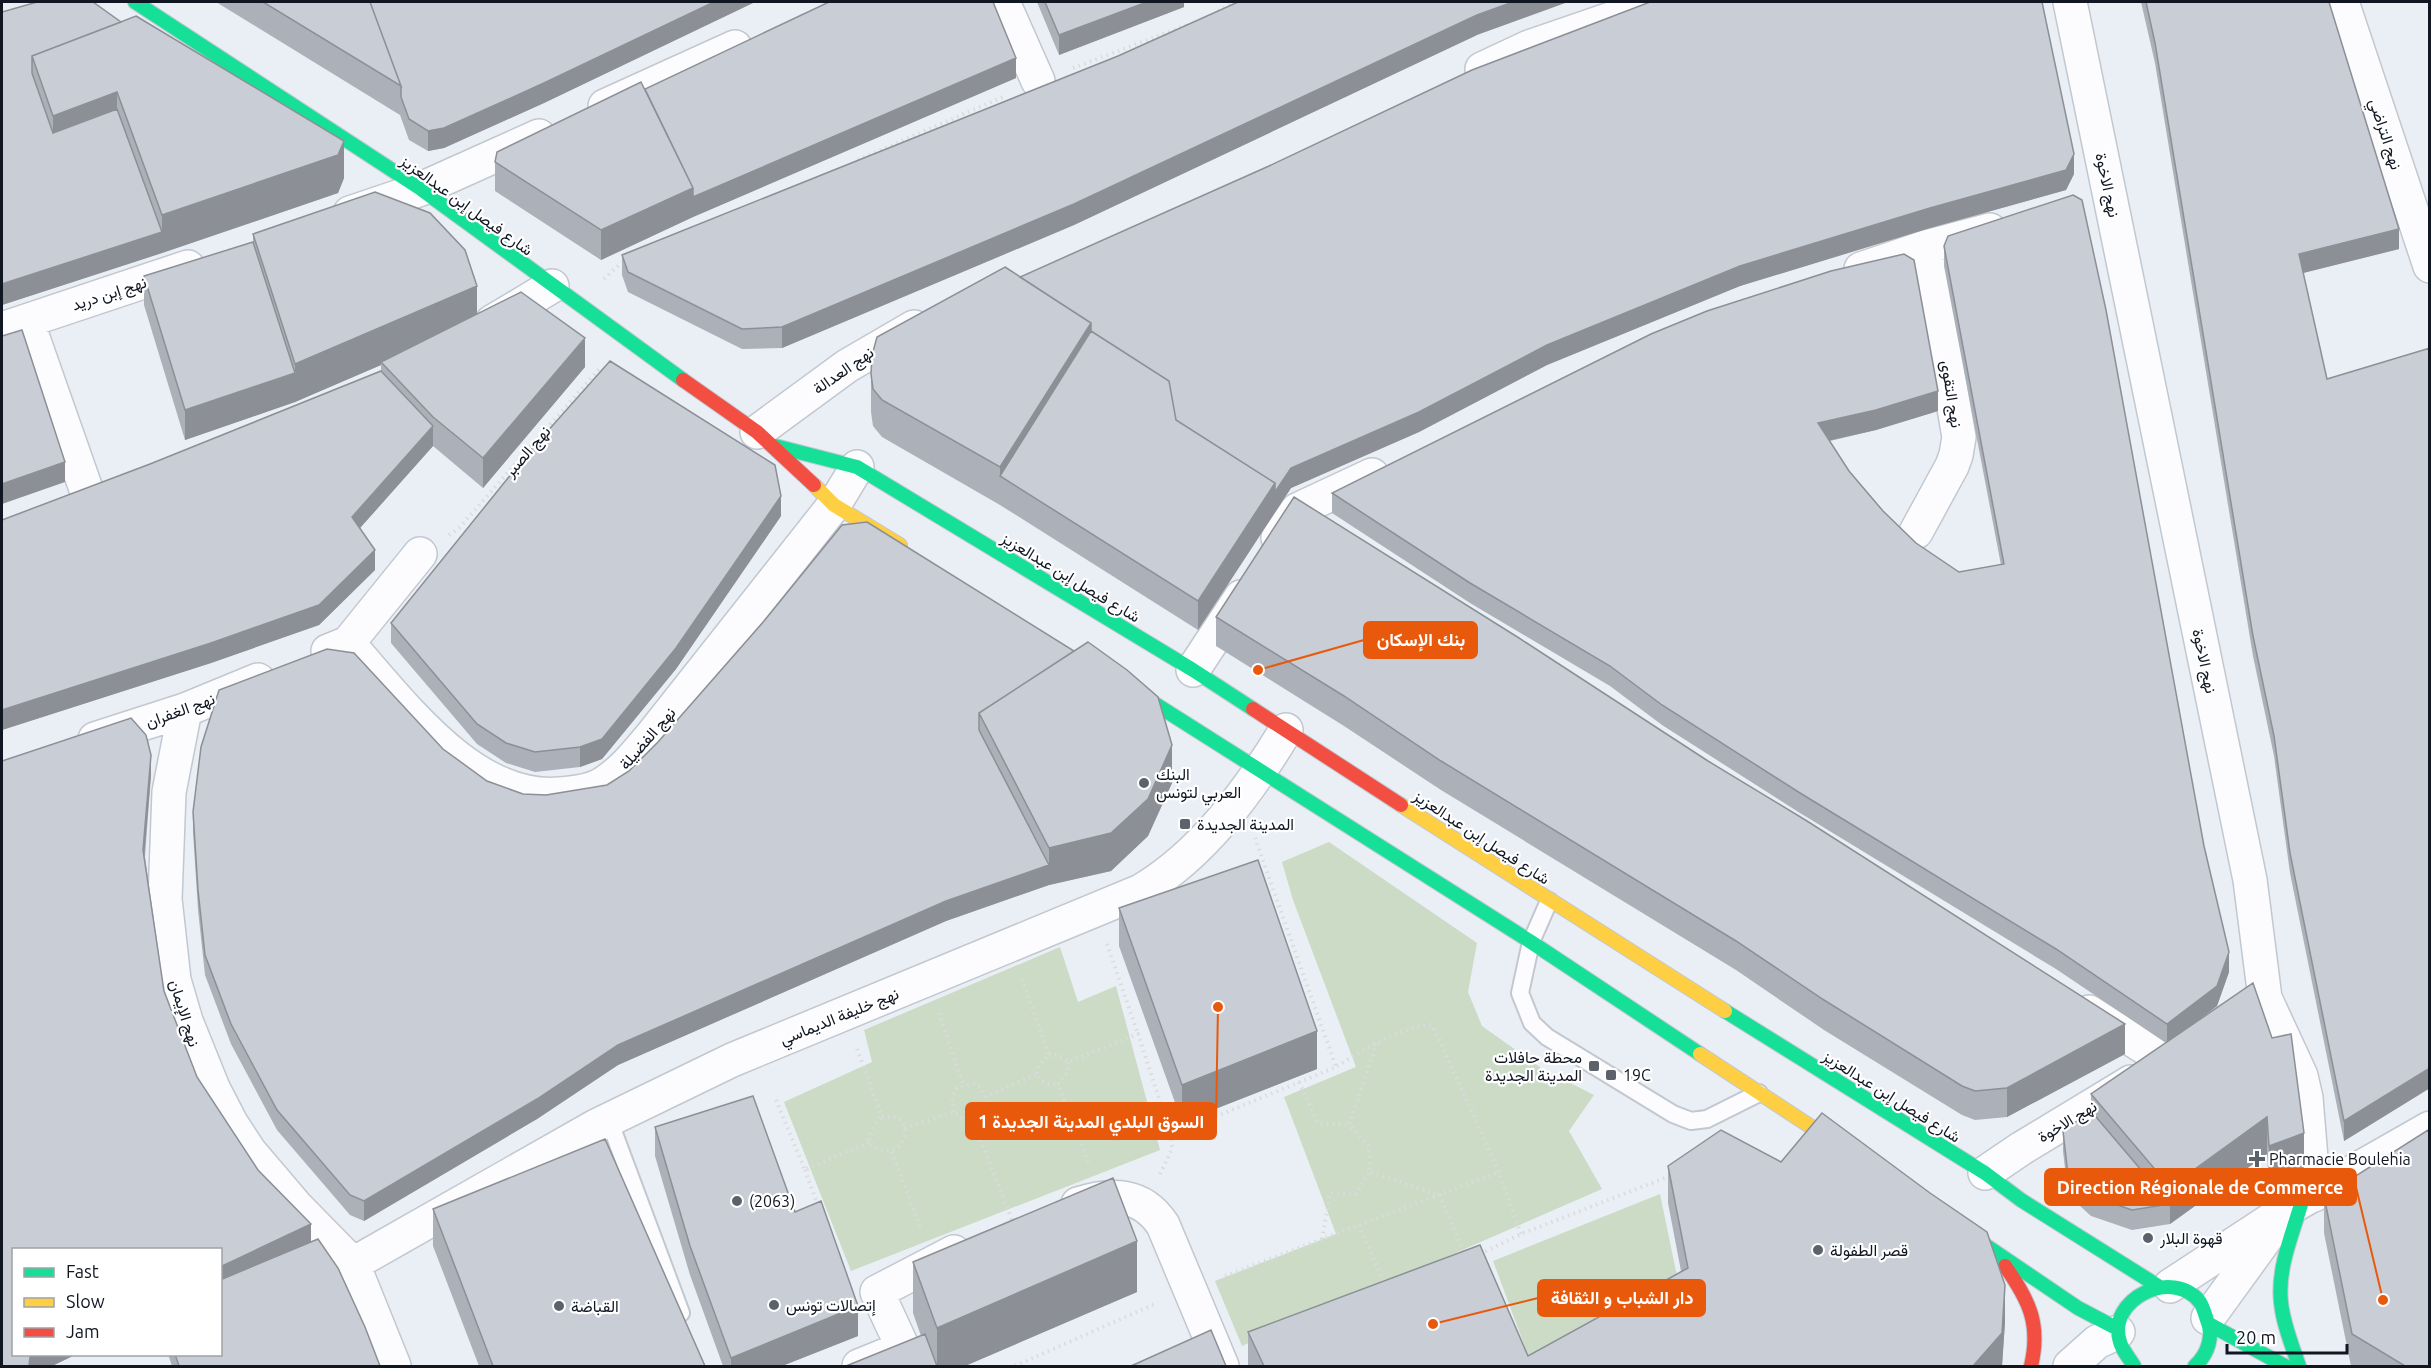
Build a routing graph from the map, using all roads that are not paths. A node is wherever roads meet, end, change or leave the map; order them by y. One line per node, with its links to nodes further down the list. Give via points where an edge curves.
1 (135, 2): 9 (main road, شارع فيصل إبن عبدالعزيز)
2 (1003, 2): 7 (street)
3 (1660, 2): 8 (street, via 1529,47)
4 (2070, 2): 42 (street, نهج الاخوة, via 2099,202 2250,880)
5 (2342, 2): 14 (street, نهج التراضي)
6 (762, 35): 9 (street)
7 (1038, 81)
8 (1454, 82)
9 (421, 189): 10 (street); 16 (main road, شارع فيصل إبن عبدالعزيز)
10 (320, 223)
11 (2018, 223): 12 (street)
12 (1926, 247): 15 (street); 29 (street, نهج التقوى, via 1959,437 1952,466)
13 (218, 257): 18 (street, نهج إبن دريد)
14 (2430, 266)
15 (1829, 280)
16 (564, 295): 19 (street, via 508,313); 20 (main road, شارع فيصل إبن عبدالعزيز)
17 (938, 316): 20 (street, نهج العدالة, via 862,356)
18 (14, 325): 24 (street)
19 (462, 337)
20 (765, 439): 22 (main road, شارع فيصل إبن عبدالعزيز); 26 (main road, شارع فيصل إبن عبدالعزيز)
21 (1404, 459): 27 (street)
22 (857, 467): 26 (street, نهج الفضيلة); 33 (main road, شارع فيصل إبن عبدالعزيز)
23 (118, 478): 24 (street)
24 (86, 489): 25 (street)
25 (55, 501)
26 (834, 505): 31 (main road, شارع فيصل إبن عبدالعزيز); 32 (street, نهج الفضيلة, via 624,768 603,784 577,793 529,793 506,787 475,771 428,730)
27 (1296, 510): 28 (street); 33 (street)
28 (1327, 529)
29 (1916, 532)
30 (420, 554): 32 (street)
31 (916, 555)
32 (348, 644): 35 (street, نهج الغفران)
33 (1193, 670): 36 (main road, شارع فيصل إبن عبدالعزيز)
34 (1109, 675): 38 (main road)
35 (185, 710): 37 (street, نهج الغفران); 54 (street, نهج الإيمان, via 169,792 165,899 174,980 186,1021 213,1088 250,1152)
36 (1286, 730): 38 (street, نهج خليفة الديماسي); 39 (main road, شارع فيصل إبن عبدالعزيز)
37 (66, 749)
38 (1262, 770): 40 (main road); 45 (street, نهج خليفة الديماسي, via 1197,847 1141,891 732,1060)
39 (1549, 901): 40 (lane); 48 (main road, شارع فيصل إبن عبدالعزيز)
40 (1532, 942): 44 (main road); 44 (lane, via 1520,993 1532,1023 1547,1037 1690,1121 1707,1119)
41 (2064, 996): 43 (street)
42 (2265, 998): 43 (street, نهج الاخوة); 49 (street, via 2294,1057 2307,1098)
43 (2166, 1061): 48 (street, نهج الاخوة)
44 (1759, 1093): 47 (main road)
45 (609, 1120): 54 (street, نهج خليفة الديماسي); 57 (lane)
46 (2430, 1128): 49 (street)
47 (1858, 1158)
48 (1985, 1173): 55 (main road, شارع فيصل إبن عبدالعزيز, via 2021,1200)
49 (2301, 1202): 55 (street); 56 (street); 67 (main road, via 2281,1285 2285,1323)
50 (1053, 1212): 61 (street, via 1101,1198 1146,1205 1163,1225)
51 (1946, 1219): 53 (main road)
52 (1014, 1225): 60 (street, via 933,1261 877,1292 903,1348)
53 (1995, 1252): 58 (main road); 62 (main road, via 2031,1307 2035,1346)
54 (353, 1264): 59 (street)
55 (2164, 1286): 56 (main road, شارع فيصل إبن عبدالعزيز, via 2191,1295); 58 (main road, via 2137,1294 2119,1319)
56 (2209, 1321): 65 (main road, via 2210,1340); 66 (main road)
57 (685, 1325)
58 (2118, 1331): 63 (street, via 2097,1342); 64 (main road, via 2122,1352)
59 (394, 1366)
60 (859, 1366)
61 (1222, 1366)
62 (2031, 1366)
63 (2070, 1366)
64 (2134, 1366)
65 (2195, 1366)
66 (2285, 1366)
67 (2299, 1366)

